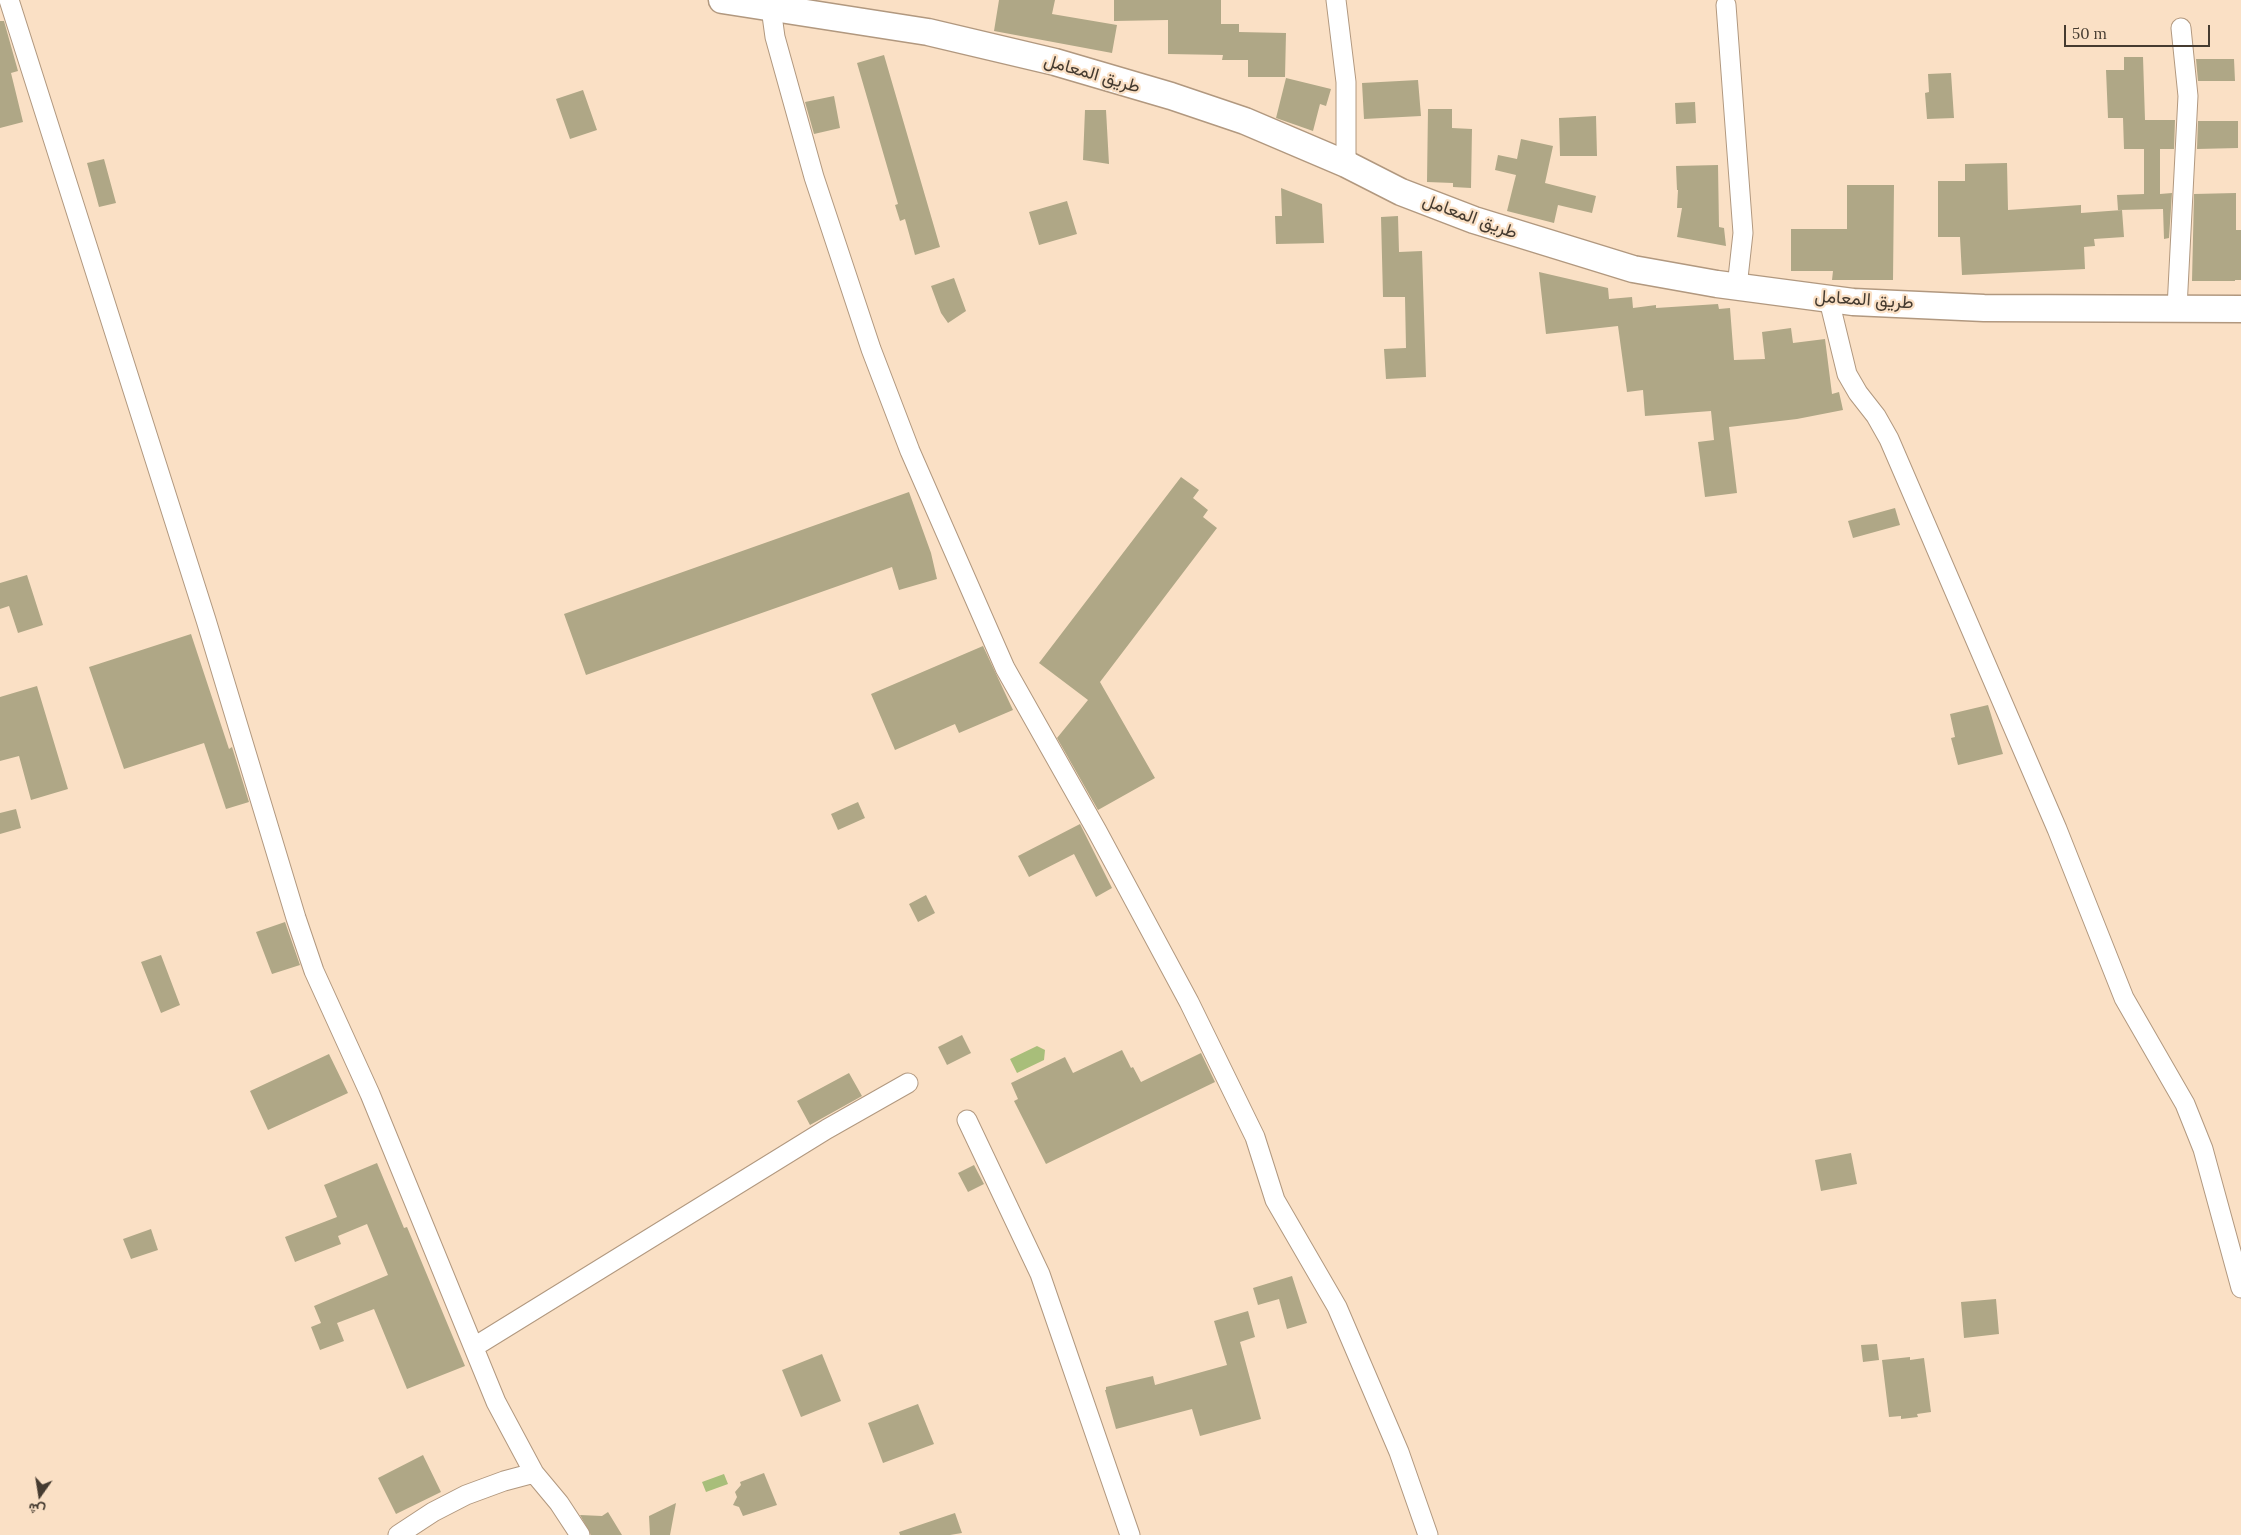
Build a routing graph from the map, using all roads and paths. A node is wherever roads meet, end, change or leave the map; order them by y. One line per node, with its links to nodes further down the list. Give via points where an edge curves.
1 (9, 0): 15 (street, via 314,971 370,1094)
2 (722, 0): 5 (main road, طريق المعامل)
3 (1336, 0): 7 (street, via 1346,82)
4 (1726, 5): 8 (street, via 1743,233)
5 (771, 8): 7 (main road, طريق المعامل, via 928,32 1055,62 1245,121); 20 (street, via 775,37 814,176 871,349 910,451 1005,668 1189,1002 1255,1137 1275,1200 1338,1307 1399,1452)
6 (2181, 28): 10 (street, via 2188,96)
7 (1346, 164): 8 (main road, طريق المعامل, via 1401,192 1560,248 1633,269)
8 (1737, 287): 9 (main road, طريق المعامل)
9 (1829, 300): 10 (main road, طريق المعامل, via 1984,308); 14 (street, via 1847,374 1889,439 2057,829 2124,998 2185,1104 2203,1149)
10 (2177, 308): 11 (main road, طريق المعامل)
11 (2241, 308)
12 (908, 1083): 15 (street, via 827,1129)
13 (967, 1120): 19 (street, via 1040,1274)
14 (2241, 1288)
15 (474, 1347): 16 (street, via 496,1402)
16 (534, 1473): 17 (street, via 466,1495); 18 (street)
17 (398, 1535)
18 (580, 1535)
19 (1130, 1535)
20 (1428, 1535)

